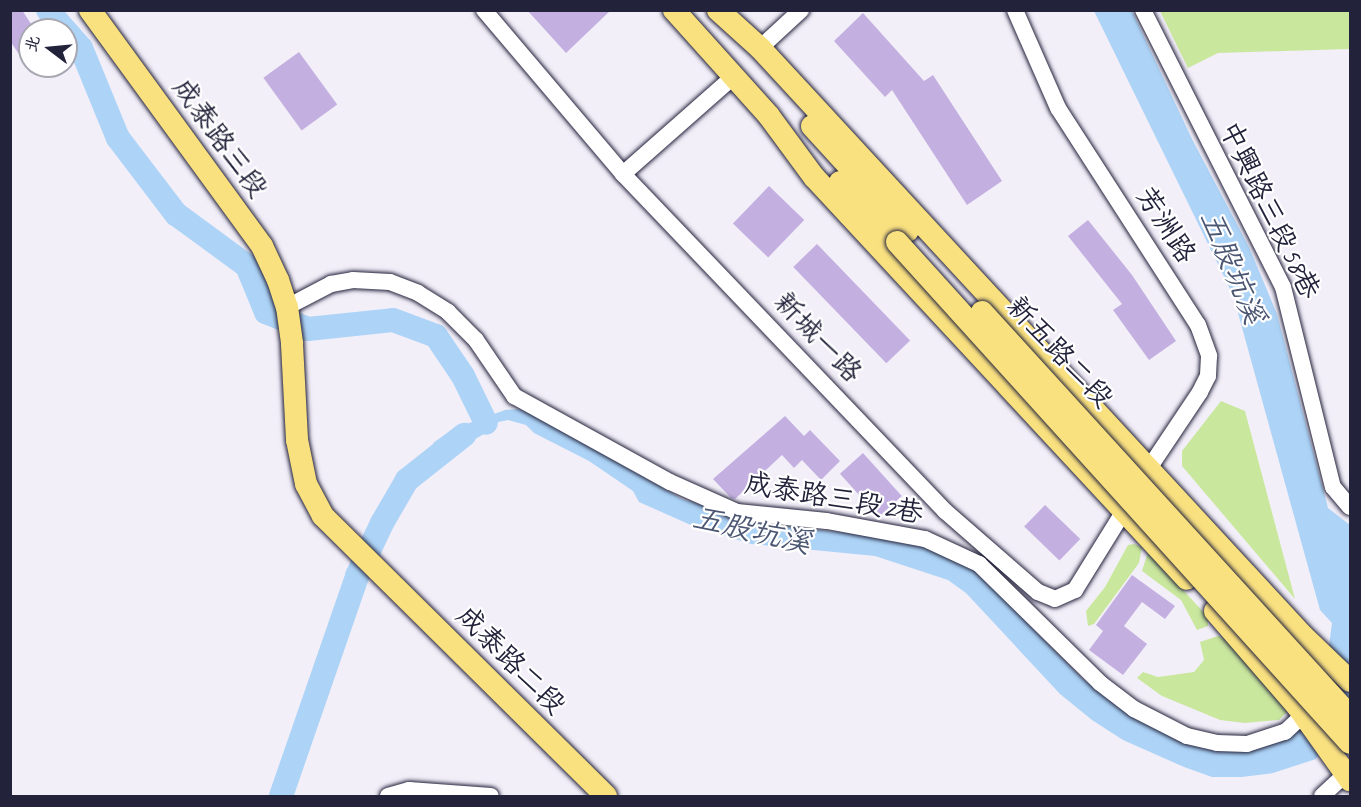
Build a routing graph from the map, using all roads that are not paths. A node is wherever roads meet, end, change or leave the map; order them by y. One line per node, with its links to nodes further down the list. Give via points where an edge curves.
1 (90, 10): 13 (main road, 成泰路三段, via 262,246)
2 (484, 10): 11 (street, 新城一路)
3 (674, 10): 9 (main road, 新五路二段)
4 (801, 10): 8 (street)
5 (1015, 10): 14 (street, 芳洲路, via 1058,108 1198,325 1209,356 1208,376 1200,392)
6 (1143, 10): 15 (street, 中興路三段58巷, via 1283,287 1333,487)
7 (724, 18): 8 (main road, 新五路二段); 12 (main road, 新五路二段, via 752,59)
8 (760, 48): 14 (main road, 新五路二段)
9 (733, 77): 10 (main road, 新五路二段); 11 (street)
10 (769, 116): 12 (main road, 新五路二段); 16 (main road, 新五路二段, via 814,177)
11 (623, 174): 16 (street, 新城一路, via 945,511 1038,592 1055,599 1075,590)
12 (903, 237): 24 (main road, 新五路二段, bridge); 25 (main road, 新五路二段, bridge)
13 (287, 308): 18 (main road, 成泰路三段, via 297,440 306,484 323,516); 23 (street, 成泰路三段2巷, via 331,284 353,280 390,282 418,293 448,312 476,340 514,396 670,482 737,512 827,521 925,539 979,564 1100,683 1134,709 1187,736 1247,744 1285,732)
14 (1149, 466): 16 (street, 芳洲路); 17 (main road, 新五路二段)
15 (1350, 507)
16 (1123, 513): 19 (main road, 新五路二段)
17 (1203, 528): 19 (main road, via 1213,560 1207,572 1188,574); 20 (main road, 新五路二段)
18 (352, 542): 29 (main road, 成泰路二段)
19 (1168, 558): 21 (main road, 新五路二段)
20 (1251, 579): 21 (main road, via 1234,577 1218,590); 22 (main road, 新五路二段)
21 (1218, 613): 23 (main road, 新五路二段)
22 (1350, 681)
23 (1304, 714): 26 (main road, 新五路二段)
24 (1350, 716)
25 (1350, 743)
26 (1349, 774): 30 (street)
27 (388, 796): 28 (street, via 409,790)
28 (491, 796)
29 (601, 796)
30 (1322, 796)

